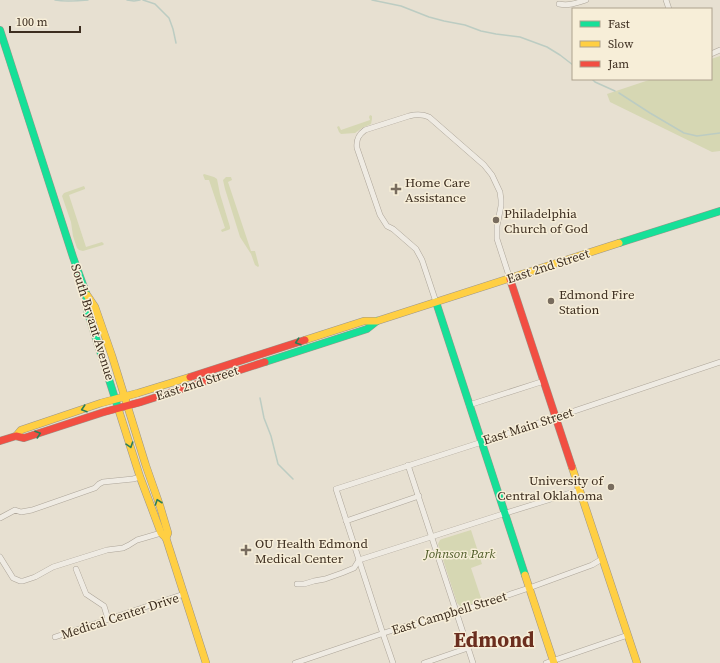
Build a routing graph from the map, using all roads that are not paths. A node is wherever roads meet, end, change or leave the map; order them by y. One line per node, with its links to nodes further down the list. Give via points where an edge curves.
1 (586, 0): 2 (street, via 571,5)
2 (559, 4)
3 (0, 30): 6 (main road, South Bryant Avenue)
4 (720, 211): 5 (main road, East 2nd Street)
5 (510, 279): 7 (main road, East 2nd Street); 7 (street, via 497,238 500,192 484,165 424,115 416,114 365,130 357,139 357,148 380,216 386,226 416,248); 14 (main road)
6 (86, 293): 15 (main road, via 99,317); 16 (main road, South Bryant Avenue, via 87,310)
7 (436, 302): 8 (main road, East 2nd Street); 17 (main road)
8 (377, 321): 9 (main road, East 2nd Street, via 364,321); 10 (main road, East 2nd Street, via 367,329)
9 (342, 328): 10 (main road, via 322,340); 12 (main road, East 2nd Street, one-way to 12)
10 (320, 344): 13 (main road, East 2nd Street)
11 (720, 362): 20 (street, East Main Street)
12 (225, 365): 13 (main road); 15 (main road, East 2nd Street)
13 (217, 377): 18 (main road, East 2nd Street)
14 (544, 381): 17 (street); 20 (main road)
15 (125, 397): 16 (main road, East 2nd Street); 18 (main road)
16 (116, 399): 19 (main road, South Bryant Avenue); 21 (main road, East 2nd Street, one-way to 21, via 21,430)
17 (469, 405): 23 (main road)
18 (127, 406): 19 (main road, East 2nd Street); 31 (main road, one-way to 18, via 168,533)
19 (118, 408): 21 (main road, East 2nd Street, one-way to 19, via 24,438); 25 (main road, South Bryant Avenue, one-way to 25)
20 (556, 417): 23 (street, East Main Street); 26 (main road)
21 (16, 436): 22 (main road, East 2nd Street)
22 (0, 441)
23 (482, 442): 24 (street, East Main Street); 28 (main road)
24 (408, 465): 27 (street); 30 (street, East Main Street, via 336,489)
25 (140, 477): 29 (street, via 103,482 95,488 32,510 15,510); 31 (main road, South Bryant Avenue)
26 (580, 490): 28 (street); 34 (main road)
27 (419, 496): 30 (street); 32 (street)
28 (506, 513): 32 (street); 38 (main road)
29 (0, 518)
30 (346, 521): 35 (street)
31 (163, 536): 33 (street, via 137,540 123,548 107,550 53,567 23,581 13,578); 39 (main road)
32 (432, 536): 35 (street); 40 (street)
33 (0, 557)
34 (602, 559): 38 (street, East Campbell Street); 43 (main road)
35 (359, 560): 37 (street, via 354,568 342,573); 42 (street)
36 (76, 569): 41 (street, via 86,594 104,606)
37 (297, 584)
38 (530, 588): 40 (street, East Campbell Street); 46 (main road)
39 (184, 594): 41 (street, Medical Center Drive); 47 (main road)
40 (457, 612): 42 (street, East Campbell Street); 45 (street)
41 (108, 619): 44 (street, Medical Center Drive)
42 (383, 634): 48 (street, East Campbell Street); 49 (street)
43 (628, 635): 46 (street); 53 (main road)
44 (55, 637)
45 (468, 648): 50 (street); 51 (street)
46 (554, 662): 52 (street)
47 (206, 663)
48 (295, 663)
49 (394, 663)
50 (424, 663)
51 (473, 663)
52 (546, 663)
53 (637, 663)

